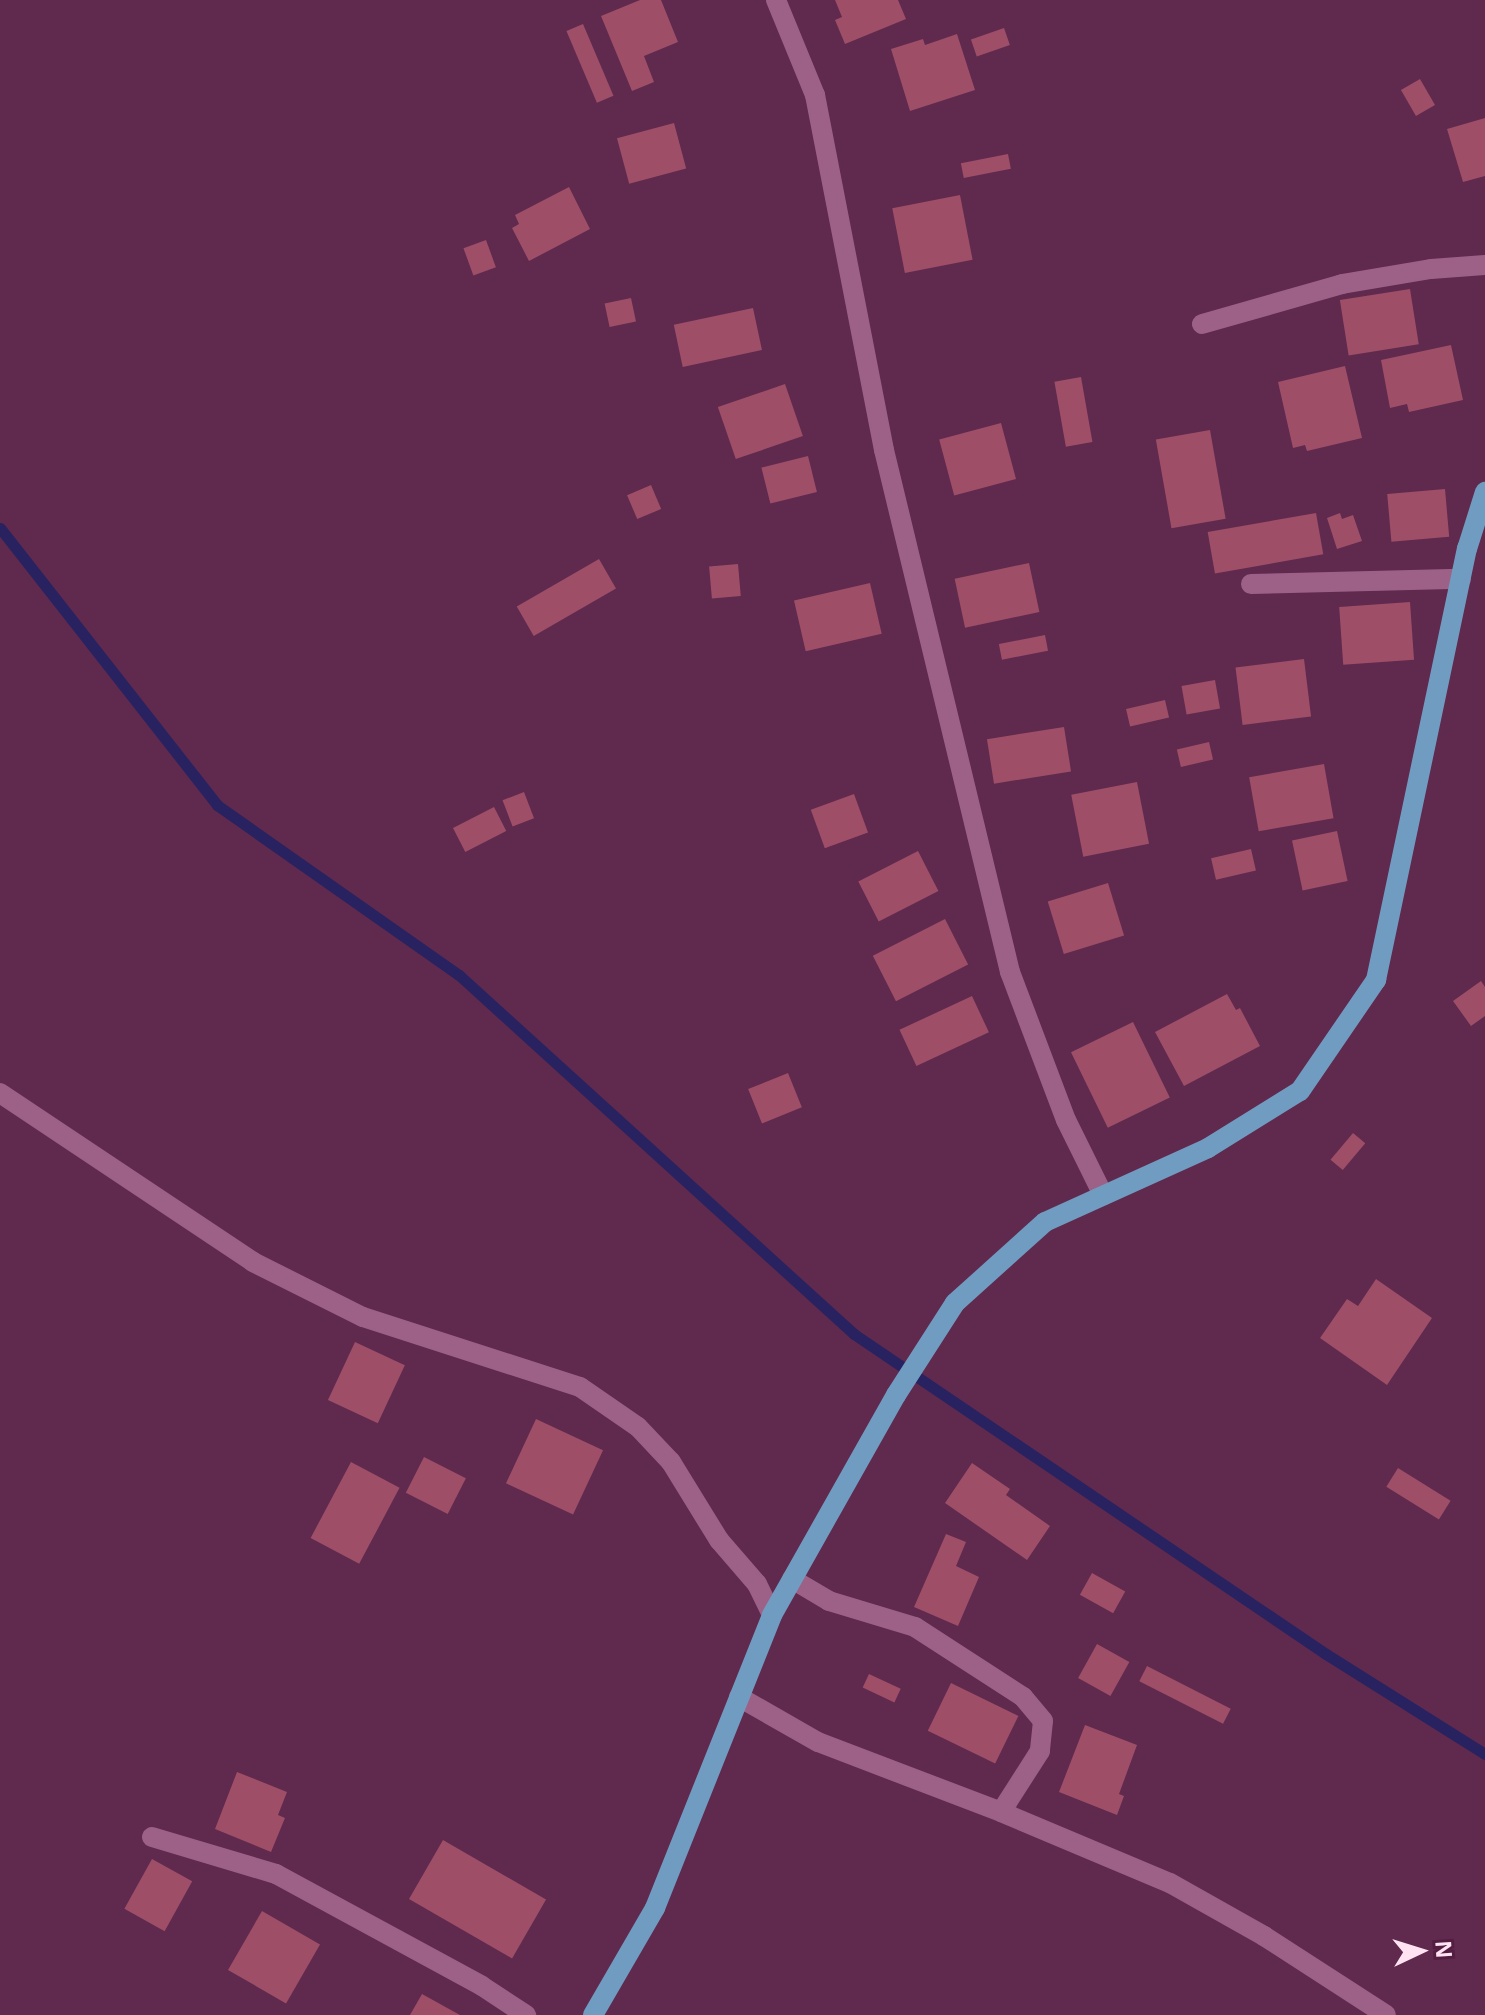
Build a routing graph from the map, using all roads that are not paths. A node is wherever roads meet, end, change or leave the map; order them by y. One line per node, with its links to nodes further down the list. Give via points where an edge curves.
1 (776, 0): 8 (street, via 815,95 884,450 1010,972 1066,1120)
2 (1485, 265): 3 (street, via 1342,284)
3 (1202, 324)
4 (1485, 492): 5 (main road)
5 (1461, 579): 6 (street); 8 (main road, via 1376,980 1300,1091 1208,1148)
6 (1251, 584)
7 (0, 1093): 10 (street, via 253,1262 363,1317 580,1387 638,1427 671,1462 719,1540 757,1584)
8 (1103, 1195): 9 (main road, via 1045,1222 955,1303 896,1395)
9 (792, 1579): 10 (main road); 12 (street, via 829,1601 915,1627 1023,1697 1043,1721 1040,1751)
10 (772, 1615): 11 (main road)
11 (739, 1697): 12 (street, via 818,1742); 15 (main road, via 655,1908)
12 (1001, 1812): 16 (street, via 1170,1883)
13 (152, 1837): 14 (street, via 276,1874)
14 (526, 2015)
15 (593, 2015)
16 (1386, 2015)

